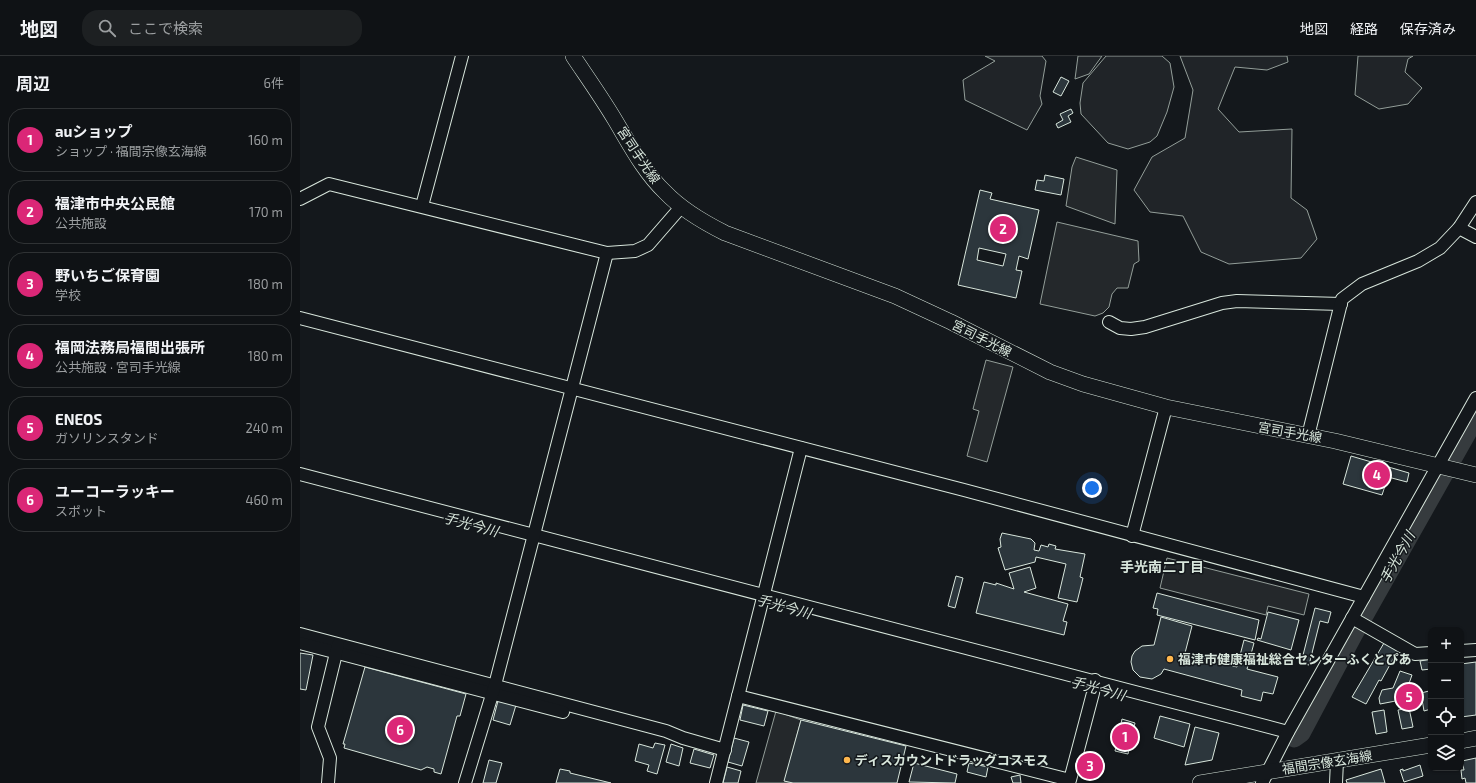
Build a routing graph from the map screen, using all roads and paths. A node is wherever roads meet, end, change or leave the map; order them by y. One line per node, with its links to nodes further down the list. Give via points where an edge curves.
1 (462, 56): 5 (street)
2 (573, 56): 6 (main road, 宮司手光線, via 645,168 664,192)
3 (300, 199): 5 (street, via 329,184)
4 (1476, 202): 7 (street)
5 (422, 206): 9 (street)
6 (681, 207): 9 (street, via 648,245 635,251); 15 (main road, 宮司手光線, via 725,233 895,296 1050,372)
7 (1459, 228): 8 (street); 10 (street, via 1440,248 1418,261 1362,284 1342,299)
8 (1476, 237)
9 (607, 253): 13 (street)
10 (1340, 304): 12 (street, via 1238,301 1222,303 1145,327 1120,328); 16 (street)
11 (300, 318): 13 (street)
12 (1109, 322)
13 (572, 389): 17 (street); 22 (street)
14 (1476, 398): 18 (street)
15 (1166, 407): 16 (main road, 宮司手光線); 21 (street)
16 (1308, 436): 18 (main road, 宮司手光線)
17 (801, 448): 21 (street); 24 (street)
18 (1439, 465): 20 (main road, 宮司手光線); 23 (street)
19 (300, 474): 22 (street)
20 (1476, 475)
21 (1132, 536): 23 (street)
22 (533, 538): 24 (street); 33 (street)
23 (1364, 596): 25 (street)
24 (763, 598): 32 (street); 34 (street)
25 (1352, 618): 31 (street, via 1415,654); 35 (street)
26 (300, 634): 28 (street)
27 (300, 643): 28 (street)
28 (337, 648): 33 (street); 42 (street, via 318,727 330,758)
29 (1476, 650): 30 (street)
30 (1464, 651)
31 (1428, 653)
32 (1094, 685): 34 (street, via 1070,780); 35 (street)
33 (493, 689): 39 (street, via 666,731); 43 (street)
34 (738, 696): 39 (street)
35 (1288, 732): 41 (street)
36 (1476, 738): 37 (main road)
37 (1464, 740)
38 (1428, 746): 40 (main road, 福間宗像玄海線)
39 (725, 750): 44 (street)
40 (1338, 761): 41 (main road, 福間宗像玄海線); 46 (street)
41 (1265, 778): 45 (main road, 福間宗像玄海線)
42 (328, 783)
43 (465, 783)
44 (716, 783)
45 (1200, 783)
46 (1336, 783)

